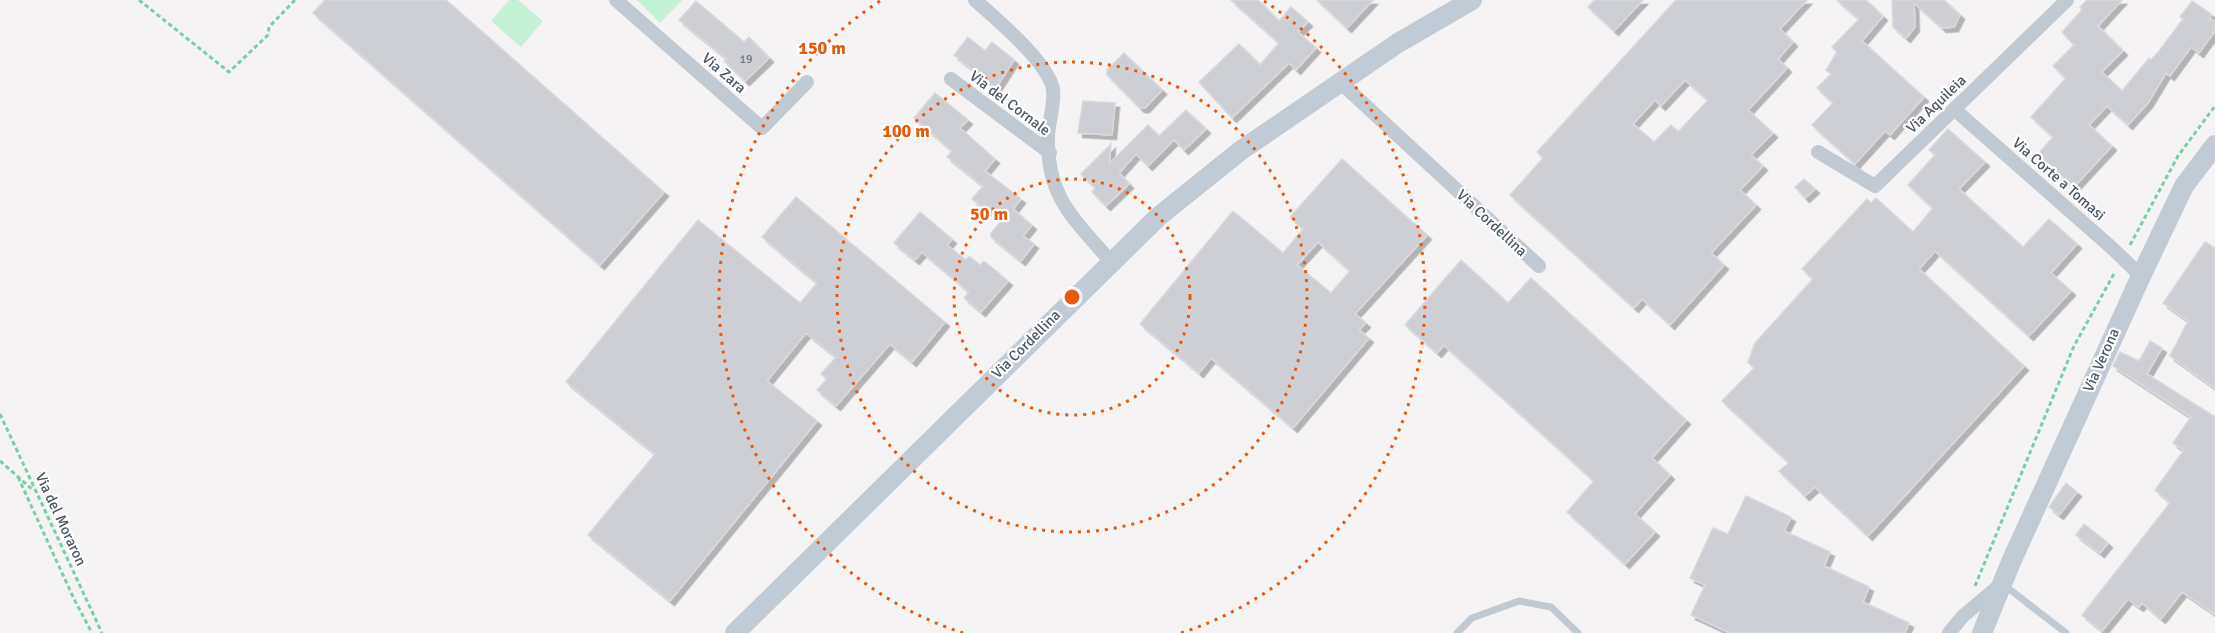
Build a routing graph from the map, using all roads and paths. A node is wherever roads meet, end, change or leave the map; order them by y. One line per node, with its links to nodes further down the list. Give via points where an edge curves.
1 (139, 0): 2 (path, via 229,72 268,35 269,27)
2 (295, 0)
3 (616, 0): 8 (street, Via Zara, via 762,128)
4 (975, 0): 14 (street, Via del Cornale, via 1030,54 1053,89)
5 (1472, 0): 9 (street, Via Cordellina)
6 (2067, 0): 11 (street, Via Aquileia)
7 (951, 79): 14 (street, Via del Cornale)
8 (807, 82)
9 (1340, 82): 16 (street, Via Cordellina, via 1240,151 1158,217); 17 (street, Via Cordellina)
10 (2215, 106): 15 (path, via 2178,156)
11 (1954, 109): 13 (street, Via Aquileia, via 1875,186); 15 (street, Via Corte a Tomasi)
12 (2215, 145): 18 (street, Via Verona, via 2184,186)
13 (1818, 152)
14 (1050, 153): 16 (street, Via del Cornale, via 1055,190 1064,207)
15 (2123, 258): 18 (street, Via Corte a Tomasi); 24 (path, via 2074,346)
16 (1111, 262): 27 (street, Via Cordellina)
17 (1539, 266)
18 (2141, 276): 23 (street, Via Verona)
19 (0, 414): 22 (path, Via del Moraron)
20 (0, 462): 21 (path)
21 (18, 477): 22 (path); 25 (path)
22 (34, 491): 26 (path, Via del Moraron)
23 (2002, 583): 24 (street, Via Verona); 31 (street, Via Verona); 32 (lane)
24 (1963, 616): 30 (street, Via Verona)
25 (92, 633)
26 (102, 633)
27 (735, 633)
28 (1457, 633): 29 (lane, via 1472,618 1519,601 1551,607)
29 (1578, 633)
30 (1949, 633)
31 (1982, 633)
32 (2066, 633)

